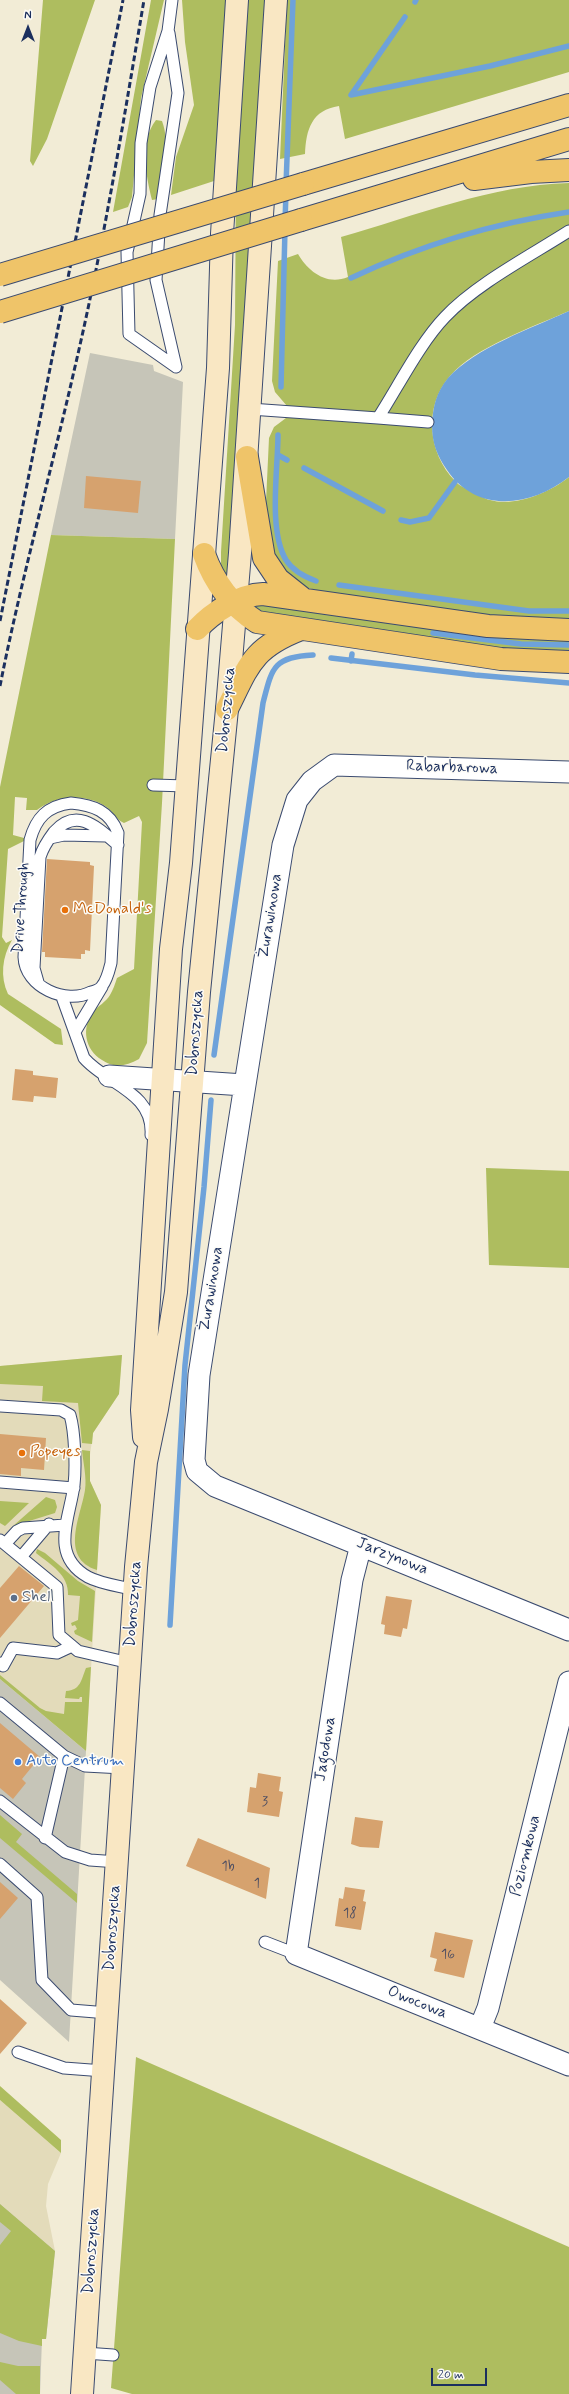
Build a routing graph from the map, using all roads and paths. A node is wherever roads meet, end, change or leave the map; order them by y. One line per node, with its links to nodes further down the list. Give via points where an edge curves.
1 (172, 0): 4 (lane)
2 (237, 0): 16 (main road, Dobroszycka, via 222,234 218,368)
3 (276, 0): 12 (main road, Dobroszycka)
4 (168, 31): 4 (lane, via 178,93 160,215 156,280 176,367 129,334 128,310 128,252 140,194 141,143 150,87)
5 (569, 105): 10 (highway, bridge)
6 (569, 139): 8 (highway)
7 (569, 170): 8 (highway, via 531,172)
8 (409, 188): 11 (highway, bridge)
9 (569, 231): 13 (lane, via 468,296 444,318)
10 (0, 275)
11 (0, 312)
12 (250, 409): 13 (lane); 15 (main road, Dobroszycka)
13 (378, 418): 14 (lane)
14 (428, 422)
15 (247, 457): 17 (highway, via 264,558 278,579); 18 (main road, Dobroszycka)
16 (204, 554): 18 (highway, via 212,576); 19 (main road, Dobroszycka)
17 (302, 598): 18 (highway, via 256,594); 21 (highway, via 488,626)
18 (236, 602): 19 (highway, via 217,612); 20 (highway, via 246,615 257,622); 23 (main road, Dobroszycka)
19 (197, 629): 27 (main road, Dobroszycka)
20 (301, 629): 22 (highway, via 501,659); 23 (highway, via 262,650 249,664)
21 (569, 630)
22 (569, 662)
23 (228, 709): 37 (main road, Dobroszycka, via 199,992)
24 (334, 765): 25 (street, Rabarbarowa); 38 (street, Żurawinowa, via 312,781 298,800 283,845)
25 (569, 772)
26 (153, 785): 27 (lane)
27 (187, 786): 36 (main road, Dobroszycka, via 171,949)
28 (106, 836): 29 (lane, via 64,834); 29 (lane, Drive Through, via 91,823 78,820 64,824); 30 (lane, Drive Through)
29 (50, 838): 31 (lane, Drive Through, via 40,857 34,968)
30 (118, 845): 31 (lane, via 118,833 110,817 88,806 70,803 59,805 43,814 36,824 30,840 24,957 26,971); 32 (lane, via 111,963)
31 (38, 982): 33 (lane)
32 (102, 987): 33 (lane, via 86,995); 34 (lane)
33 (62, 997): 34 (lane, Dobroszycka)
34 (75, 1032): 35 (lane, Dobroszycka, via 84,1058 90,1066)
35 (109, 1076): 36 (street, Dobroszycka); 39 (lane, Dobroszycka, via 131,1091 142,1104 151,1129 142,1276)
36 (164, 1080): 37 (street); 39 (main road, Dobroszycka)
37 (193, 1081): 38 (street); 41 (main road, Dobroszycka, via 176,1292 158,1409)
38 (244, 1084): 43 (street, Żurawinowa, via 199,1376 193,1450 198,1471)
39 (147, 1333): 41 (main road, Dobroszycka, via 142,1410)
40 (0, 1406): 44 (lane, via 61,1410 70,1415)
41 (146, 1462): 50 (main road, Dobroszycka)
42 (0, 1482): 44 (lane)
43 (215, 1486): 48 (street, Jarzynowa)
44 (74, 1488): 46 (lane)
45 (49, 1524): 46 (lane); 47 (lane, via 23,1528); 49 (lane)
46 (65, 1524): 50 (lane, via 67,1555 79,1570 88,1577)
47 (3, 1542): 49 (lane)
48 (361, 1545): 51 (street, Jarzynowa); 64 (street, Jagodowa, via 352,1580)
49 (21, 1558): 52 (lane, via 57,1587 59,1635)
50 (135, 1590): 54 (main road, Dobroszycka)
51 (569, 1630)
52 (72, 1646): 53 (lane, via 57,1653 13,1648 3,1666); 54 (lane, via 78,1651)
53 (0, 1663)
54 (130, 1663): 58 (main road, Dobroszycka)
55 (569, 1682): 66 (street, Poziomkowa, via 488,2008)
56 (0, 1703): 57 (lane)
57 (64, 1756): 58 (lane, via 85,1766); 60 (lane)
58 (123, 1768): 61 (main road, Dobroszycka)
59 (0, 1801): 60 (lane)
60 (45, 1838): 61 (lane, via 65,1852 79,1857)
61 (118, 1862): 65 (main road, Dobroszycka)
62 (0, 1864): 65 (lane, via 37,1897 42,1980 70,2010)
63 (265, 1942): 64 (lane, Owocowa)
64 (296, 1954): 66 (street, Owocowa)
65 (108, 2013): 69 (main road, Dobroszycka)
66 (480, 2028): 68 (street, Owocowa)
67 (18, 2052): 69 (lane, via 64,2068)
68 (569, 2065)
69 (104, 2071): 70 (main road, Dobroszycka)
70 (85, 2353): 71 (lane); 72 (main road, Dobroszycka)
71 (113, 2355)
72 (82, 2394)

